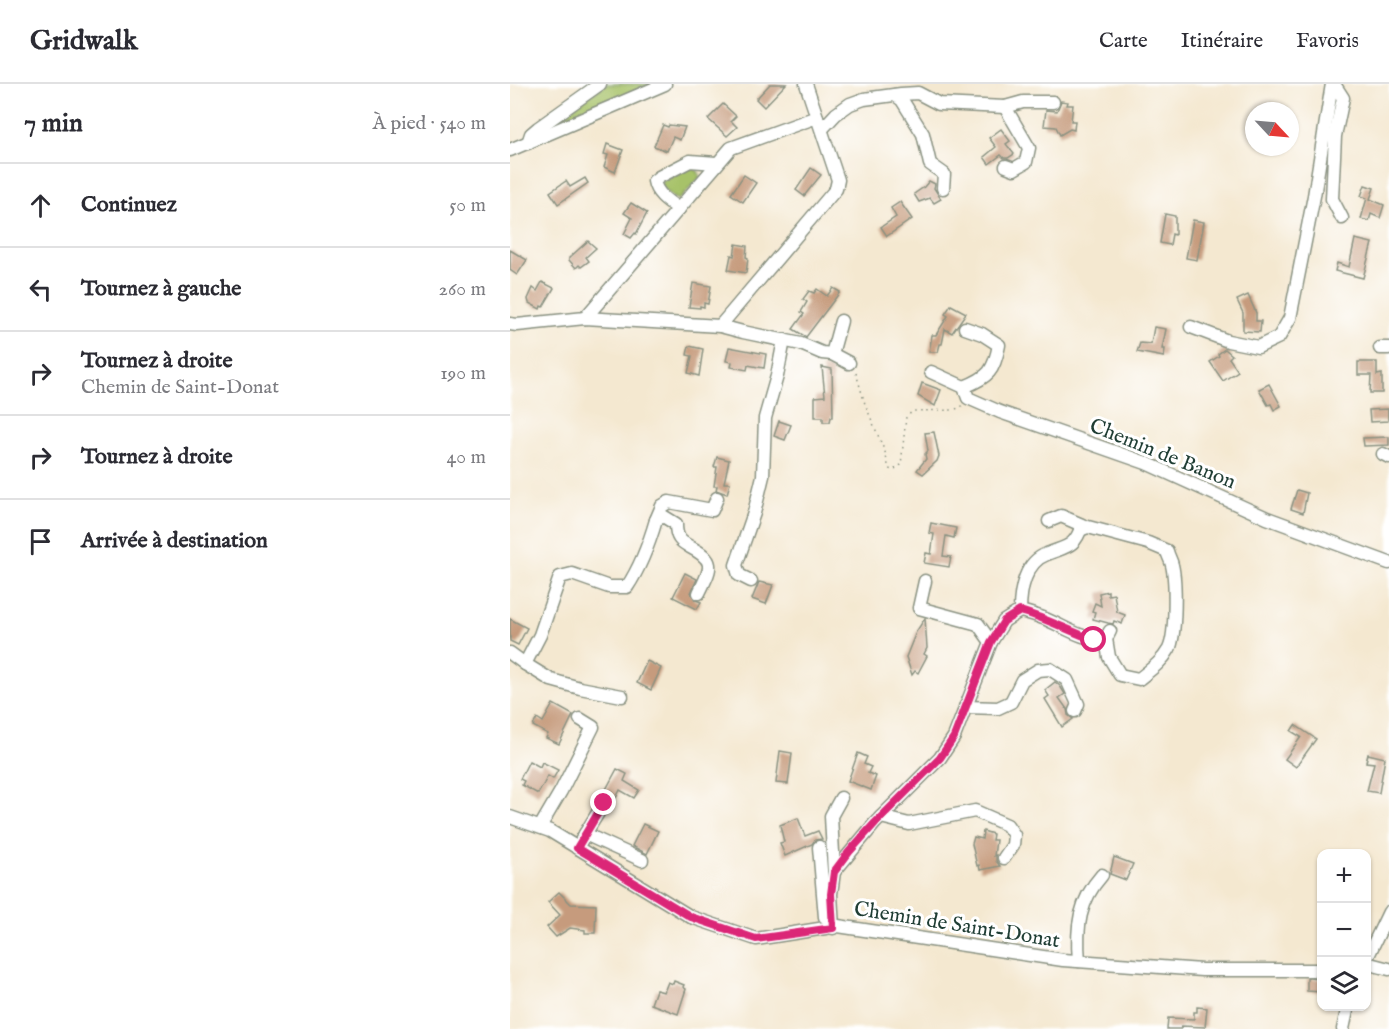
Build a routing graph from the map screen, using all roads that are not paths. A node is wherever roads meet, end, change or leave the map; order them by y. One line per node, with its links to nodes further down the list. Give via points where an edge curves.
1 (600, 84): 10 (street, via 538,128)
2 (665, 84): 10 (street)
3 (806, 84): 8 (street)
4 (1333, 84): 16 (street, via 1343,98 1335,136 1332,199); 21 (street, via 1290,318 1279,336 1258,347)
5 (895, 95): 7 (street, via 918,93 939,104); 9 (street, via 850,104); 14 (street, via 923,135 930,164 944,174)
6 (1053, 102): 7 (street, via 1023,102)
7 (1005, 107): 13 (street, via 1029,148 1026,162 1014,169)
8 (816, 117): 9 (street); 12 (street, via 731,147)
9 (822, 129): 20 (street, via 838,180 837,189)
10 (528, 143): 11 (street)
11 (510, 150)
12 (716, 164): 15 (street); 15 (street, via 690,161 658,177 655,186)
13 (1006, 166)
14 (943, 188)
15 (679, 209): 17 (street)
16 (1342, 219)
17 (585, 318): 19 (street); 20 (street)
18 (841, 321): 24 (street)
19 (510, 324)
20 (720, 326): 23 (street)
21 (1191, 327)
22 (964, 328): 27 (street, via 999,345 995,363 982,380)
23 (784, 340): 24 (street); 33 (street, via 765,418 762,476 736,565 739,575)
24 (832, 354): 25 (street)
25 (849, 363)
26 (931, 372): 27 (street)
27 (964, 387): 32 (street, Chemin de Banon, via 972,400 1146,463 1267,518)
28 (717, 498): 29 (street, via 712,510 669,502 662,506)
29 (656, 520): 35 (street, via 663,516 675,524 679,538 710,562); 39 (street, via 647,550 627,587 609,587 572,574 560,577 540,635)
30 (1049, 521): 31 (street, via 1061,516 1082,525)
31 (1080, 530): 36 (street, via 1076,541 1067,548 1035,561 1020,594); 36 (street, via 1088,527 1167,552 1172,565 1174,623 1170,648 1158,665 1139,679 1120,675 1109,657 1108,635 1094,640)
32 (1389, 563)
33 (751, 581)
34 (926, 581): 37 (street, via 919,608 978,624)
35 (699, 593)
36 (1020, 611): 37 (street, via 1004,621)
37 (991, 642): 41 (street)
38 (510, 653): 39 (street)
39 (525, 664): 40 (street, via 551,680)
40 (622, 696)
41 (965, 707): 42 (street, via 998,708 1011,702 1022,680 1038,670 1050,669 1067,680 1078,704); 47 (street, via 954,737 940,758)
42 (1075, 711)
43 (580, 719): 48 (street, via 593,728)
44 (841, 798): 54 (street, via 831,816)
45 (604, 803): 49 (street)
46 (510, 816): 48 (street, Chemin de Saint-Donat)
47 (881, 817): 52 (street, via 909,824 975,812 1007,825 1014,835 1013,845); 54 (street)
48 (540, 827): 51 (street, Chemin de Saint-Donat)
49 (585, 834): 51 (street); 53 (street)
50 (819, 847): 57 (street, via 823,915)
51 (577, 848): 57 (street, Chemin de Saint-Donat, via 691,917 756,939)
52 (1004, 858)
53 (642, 860)
54 (834, 872): 57 (street)
55 (1102, 875): 59 (street, via 1083,907 1077,929)
56 (1389, 912): 58 (street)
57 (833, 928): 59 (street, Chemin de Saint-Donat)
58 (1368, 957)
59 (1078, 961): 62 (street, Chemin de Saint-Donat, via 1202,970)
60 (1371, 964): 61 (street)
61 (1389, 969)
62 (1317, 970)
63 (1347, 1011): 64 (street)
64 (1343, 1029)

